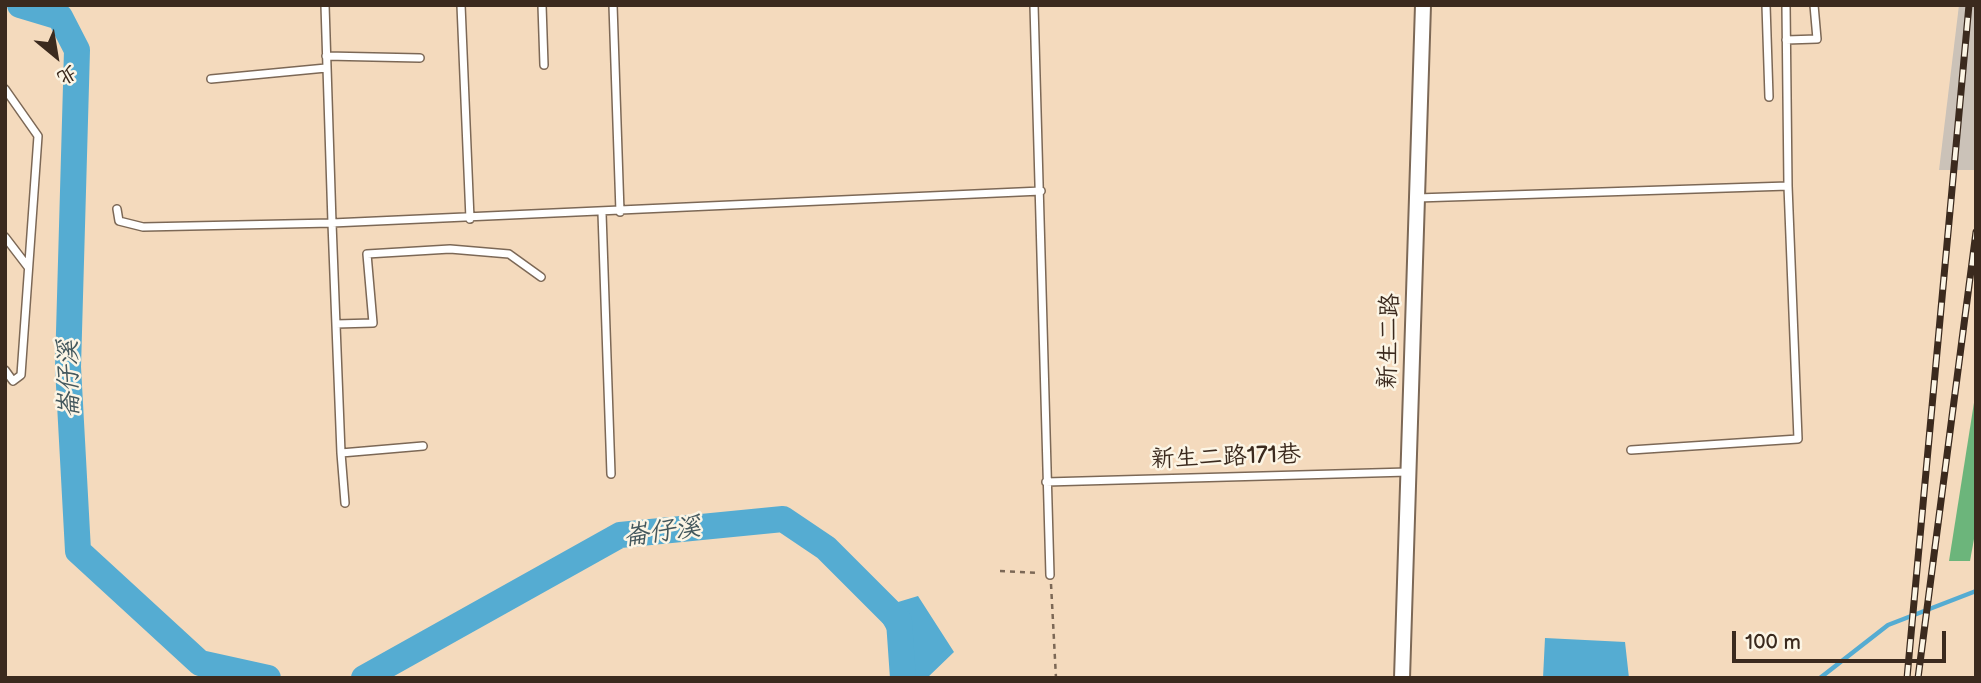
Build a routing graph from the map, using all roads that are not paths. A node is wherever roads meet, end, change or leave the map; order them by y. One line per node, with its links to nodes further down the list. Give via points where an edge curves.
1 (325, 5): 11 (lane)
2 (461, 5): 24 (lane)
3 (542, 5): 13 (lane)
4 (613, 5): 22 (lane)
5 (1034, 5): 19 (lane)
6 (1423, 5): 20 (street, 新生二路)
7 (1766, 5): 17 (lane)
8 (1786, 5): 10 (lane)
9 (1814, 5): 10 (lane, via 1817,39)
10 (1786, 40): 18 (lane)
11 (326, 56): 12 (lane); 14 (lane)
12 (420, 58)
13 (544, 65)
14 (326, 68): 15 (lane); 25 (lane)
15 (211, 79)
16 (5, 89): 27 (lane, via 38,136)
17 (1769, 97)
18 (1788, 186): 20 (lane); 32 (lane, via 1798,439)
19 (1041, 191): 22 (lane); 36 (lane)
20 (1418, 198): 34 (street, 新生二路)
21 (117, 209): 25 (lane, via 119,221 143,228)
22 (620, 212): 23 (lane)
23 (602, 213): 24 (lane); 35 (lane)
24 (470, 219): 25 (lane)
25 (332, 223): 29 (lane)
26 (5, 237): 27 (lane)
27 (28, 268): 30 (lane, via 21,375 13,381)
28 (541, 277): 29 (lane, via 509,254 450,249 367,254 373,323)
29 (335, 324): 33 (lane)
30 (5, 370)
31 (423, 446): 33 (lane)
32 (1631, 450)
33 (341, 453): 37 (lane)
34 (1408, 472): 36 (lane, 新生二路171巷); 39 (street, 新生二路)
35 (611, 474)
36 (1046, 482): 38 (lane)
37 (345, 503)
38 (1050, 575)
39 (1402, 678)

